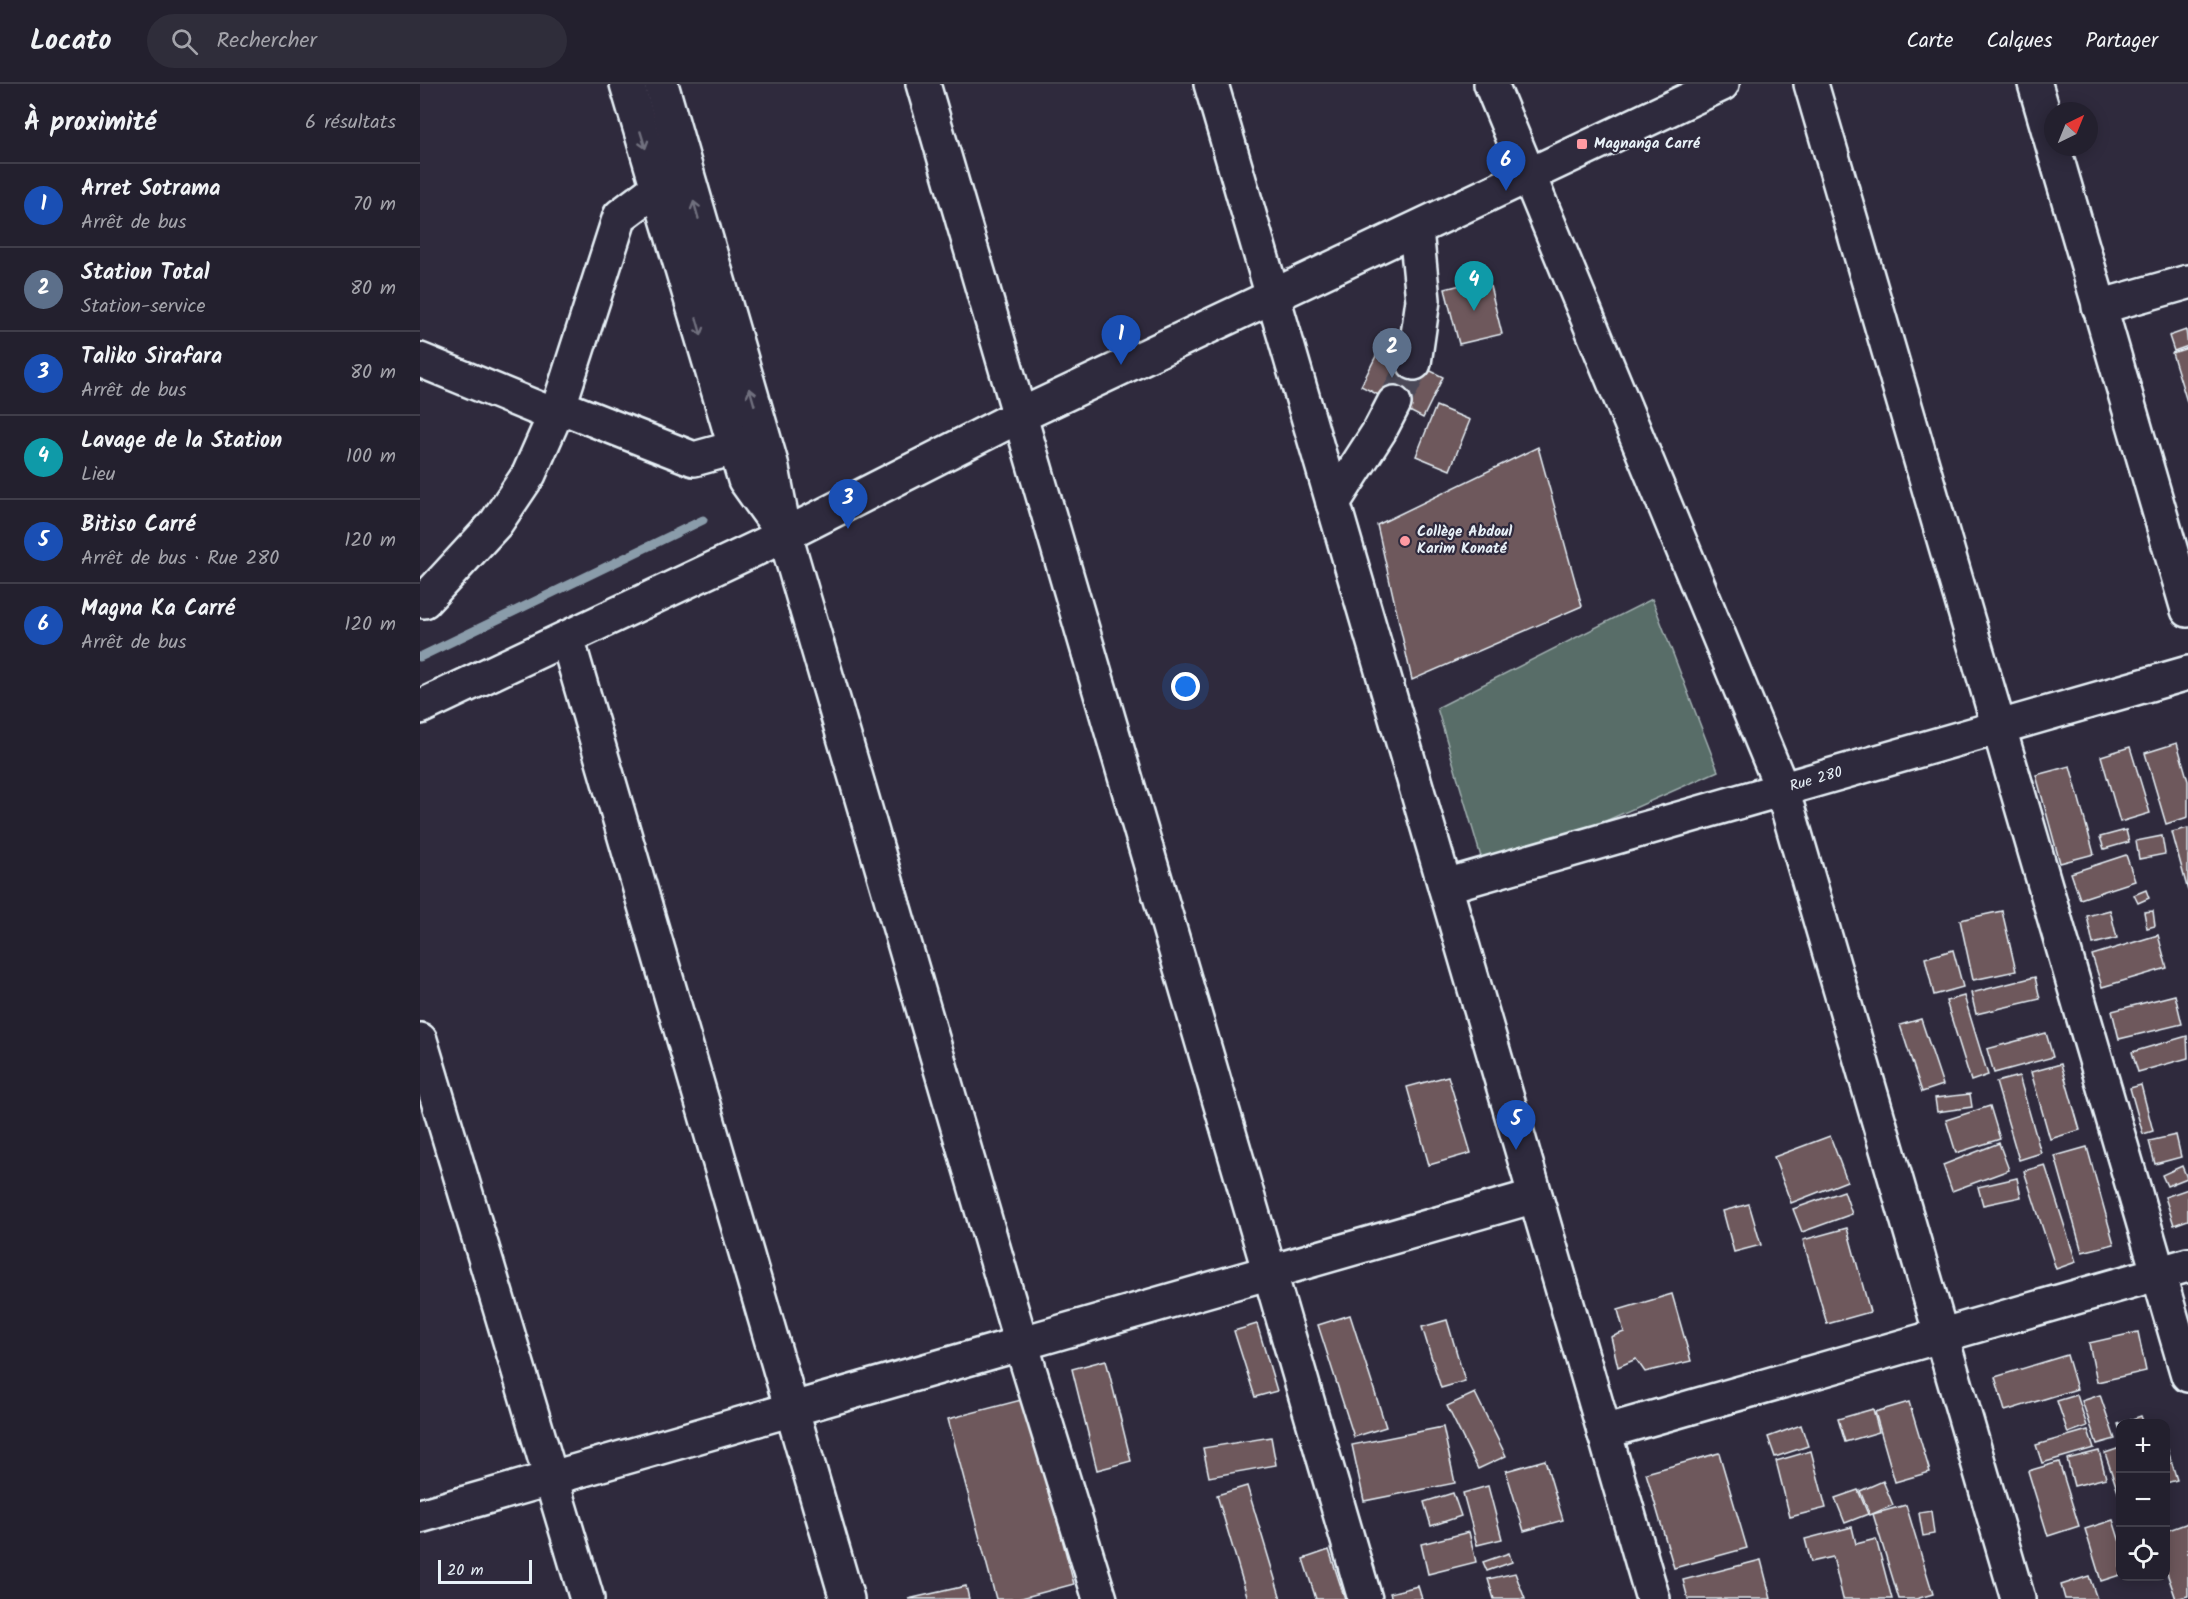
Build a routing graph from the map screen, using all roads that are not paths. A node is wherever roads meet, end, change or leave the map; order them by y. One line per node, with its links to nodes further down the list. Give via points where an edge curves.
1 (627, 84): 11 (street, one-way to 11)
2 (661, 84): 9 (street)
3 (922, 84): 20 (street)
4 (1211, 84): 14 (street)
5 (1491, 84): 10 (street)
6 (1722, 84): 10 (street)
7 (1811, 84): 29 (street)
8 (2039, 85): 15 (street)
9 (684, 168): 11 (street); 21 (street, one-way to 9)
10 (1529, 177): 12 (street); 30 (street)
11 (658, 189): 19 (street, via 620,216); 21 (street, one-way to 21)
12 (1416, 230): 14 (street); 17 (street, via 1424,300)
13 (2188, 282): 15 (street)
14 (1273, 298): 20 (street); 22 (street)
15 (2099, 307): 25 (street)
16 (420, 360): 19 (street)
17 (1414, 363)
18 (1394, 403): 22 (street)
19 (556, 411): 21 (street, via 694,459); 24 (street, via 529,474 496,524)
20 (1019, 416): 23 (street); 35 (street)
21 (748, 441): 23 (street, via 745,480)
22 (1333, 503): 31 (street)
23 (785, 535): 26 (street); 37 (street)
24 (424, 601)
25 (2188, 610)
26 (567, 638): 28 (street); 39 (street)
27 (2188, 673): 29 (street, Rue 280)
28 (420, 707)
29 (1999, 727): 30 (street, Rue 280); 34 (street)
30 (1782, 789): 31 (street, Rue 280); 36 (street)
31 (1444, 886): 33 (street)
32 (420, 1040): 41 (street)
33 (1535, 1196): 35 (street); 40 (street)
34 (2173, 1269): 36 (street); 38 (street)
35 (1269, 1272): 37 (street); 46 (street)
36 (1941, 1336): 40 (street); 48 (street)
37 (1021, 1343): 39 (street); 45 (street)
38 (2188, 1375)
39 (792, 1409): 41 (street); 44 (street)
40 (1604, 1432): 47 (street)
41 (550, 1478): 42 (street); 43 (street)
42 (420, 1516)
43 (587, 1599)
44 (847, 1599)
45 (1100, 1599)
46 (1365, 1599)
47 (1653, 1599)
48 (2018, 1599)

